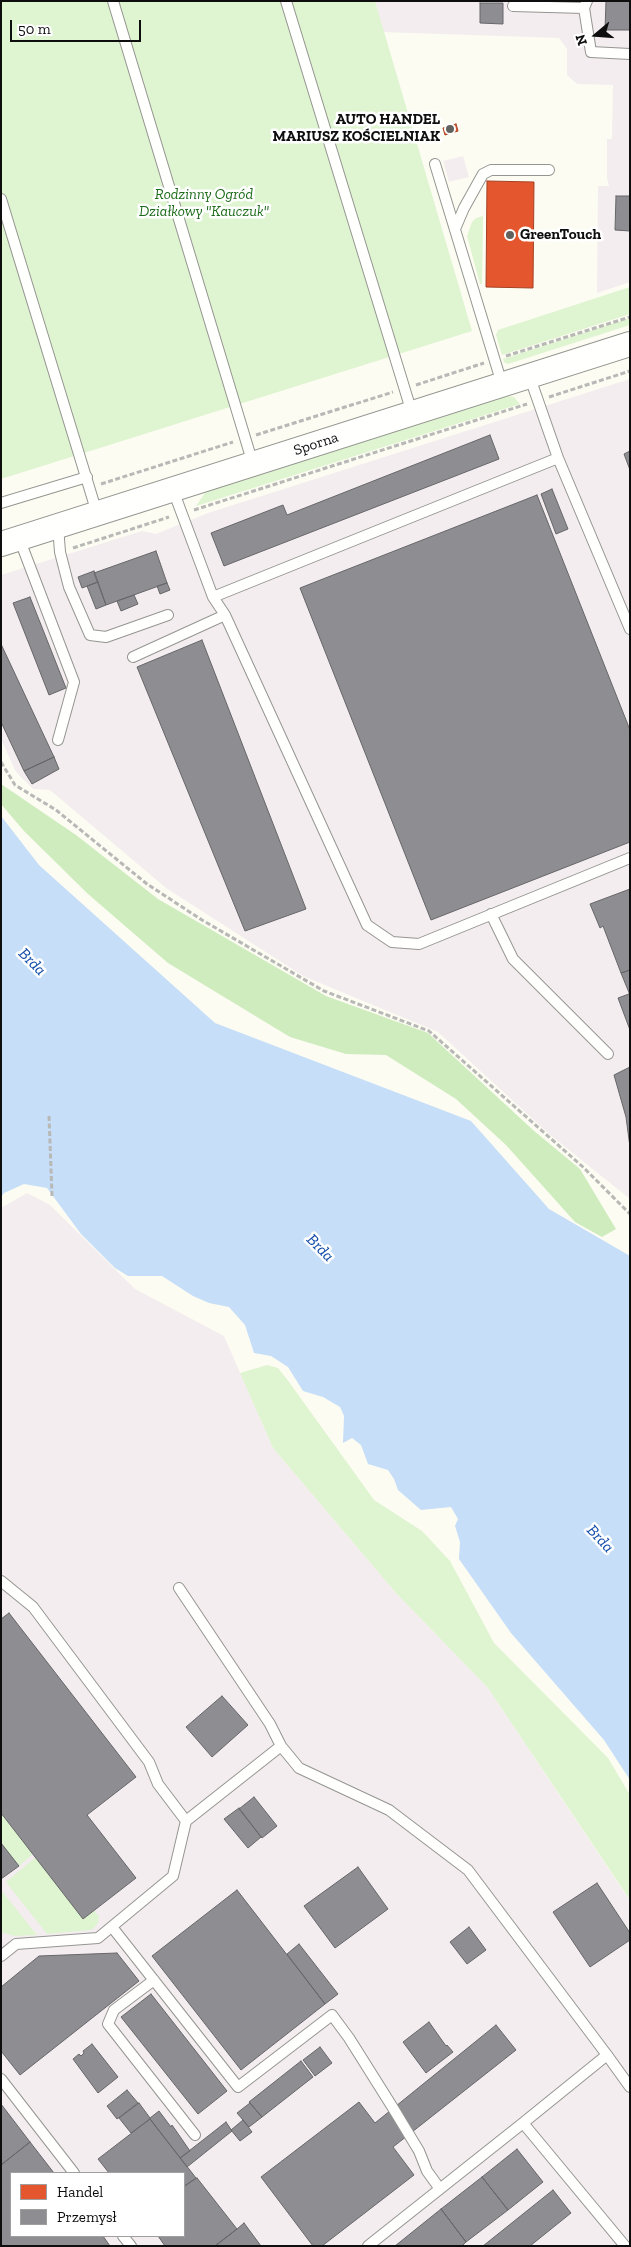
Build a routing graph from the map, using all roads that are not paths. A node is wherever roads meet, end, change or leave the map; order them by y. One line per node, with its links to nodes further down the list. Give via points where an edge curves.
1 (113, 1): 15 (lane)
2 (286, 1): 13 (lane)
3 (585, 5): 4 (lane); 5 (lane, via 591,52)
4 (513, 6)
5 (630, 54)
6 (435, 164): 9 (lane)
7 (549, 170): 9 (lane, via 491,170 483,174)
8 (1, 199): 16 (lane)
9 (455, 229): 12 (lane)
10 (630, 344): 11 (street, Sporna)
11 (529, 375): 12 (street, Sporna); 14 (lane)
12 (502, 384): 13 (street, Sporna)
13 (412, 413): 15 (street, Sporna)
14 (558, 458): 22 (lane); 25 (lane)
15 (253, 464): 17 (street, Sporna)
16 (87, 477): 18 (lane); 19 (lane)
17 (173, 490): 19 (street, Sporna); 22 (lane)
18 (1, 503)
19 (98, 513): 20 (street, Sporna)
20 (58, 526): 21 (street, Sporna); 23 (lane, via 60,552 69,587 90,635 106,637)
21 (10, 541): 27 (lane, via 74,682)
22 (213, 597): 24 (lane)
23 (168, 615)
24 (225, 615): 26 (lane); 29 (lane, via 367,926 392,942 418,944)
25 (630, 629)
26 (133, 657)
27 (58, 740)
28 (630, 858): 29 (lane)
29 (491, 914): 30 (lane, via 513,960)
30 (608, 1054)
31 (1, 1581): 34 (lane, via 33,1607 150,1762 158,1784)
32 (179, 1588): 33 (lane, via 270,1724)
33 (281, 1746): 34 (lane); 38 (lane, via 299,1768 389,1810 468,1870)
34 (186, 1821): 35 (lane, via 173,1876)
35 (112, 1927): 36 (lane, via 98,1938 16,1944); 37 (lane)
36 (2, 1953)
37 (154, 1980): 42 (lane, via 114,2010 108,2024); 44 (lane, via 238,2087 332,2015 359,2053)
38 (607, 2055): 40 (lane); 41 (lane)
39 (1, 2080): 43 (lane)
40 (630, 2087)
41 (523, 2123): 44 (lane); 46 (lane)
42 (195, 2135)
43 (73, 2172)
44 (440, 2188): 45 (lane)
45 (368, 2246)
46 (625, 2246)

